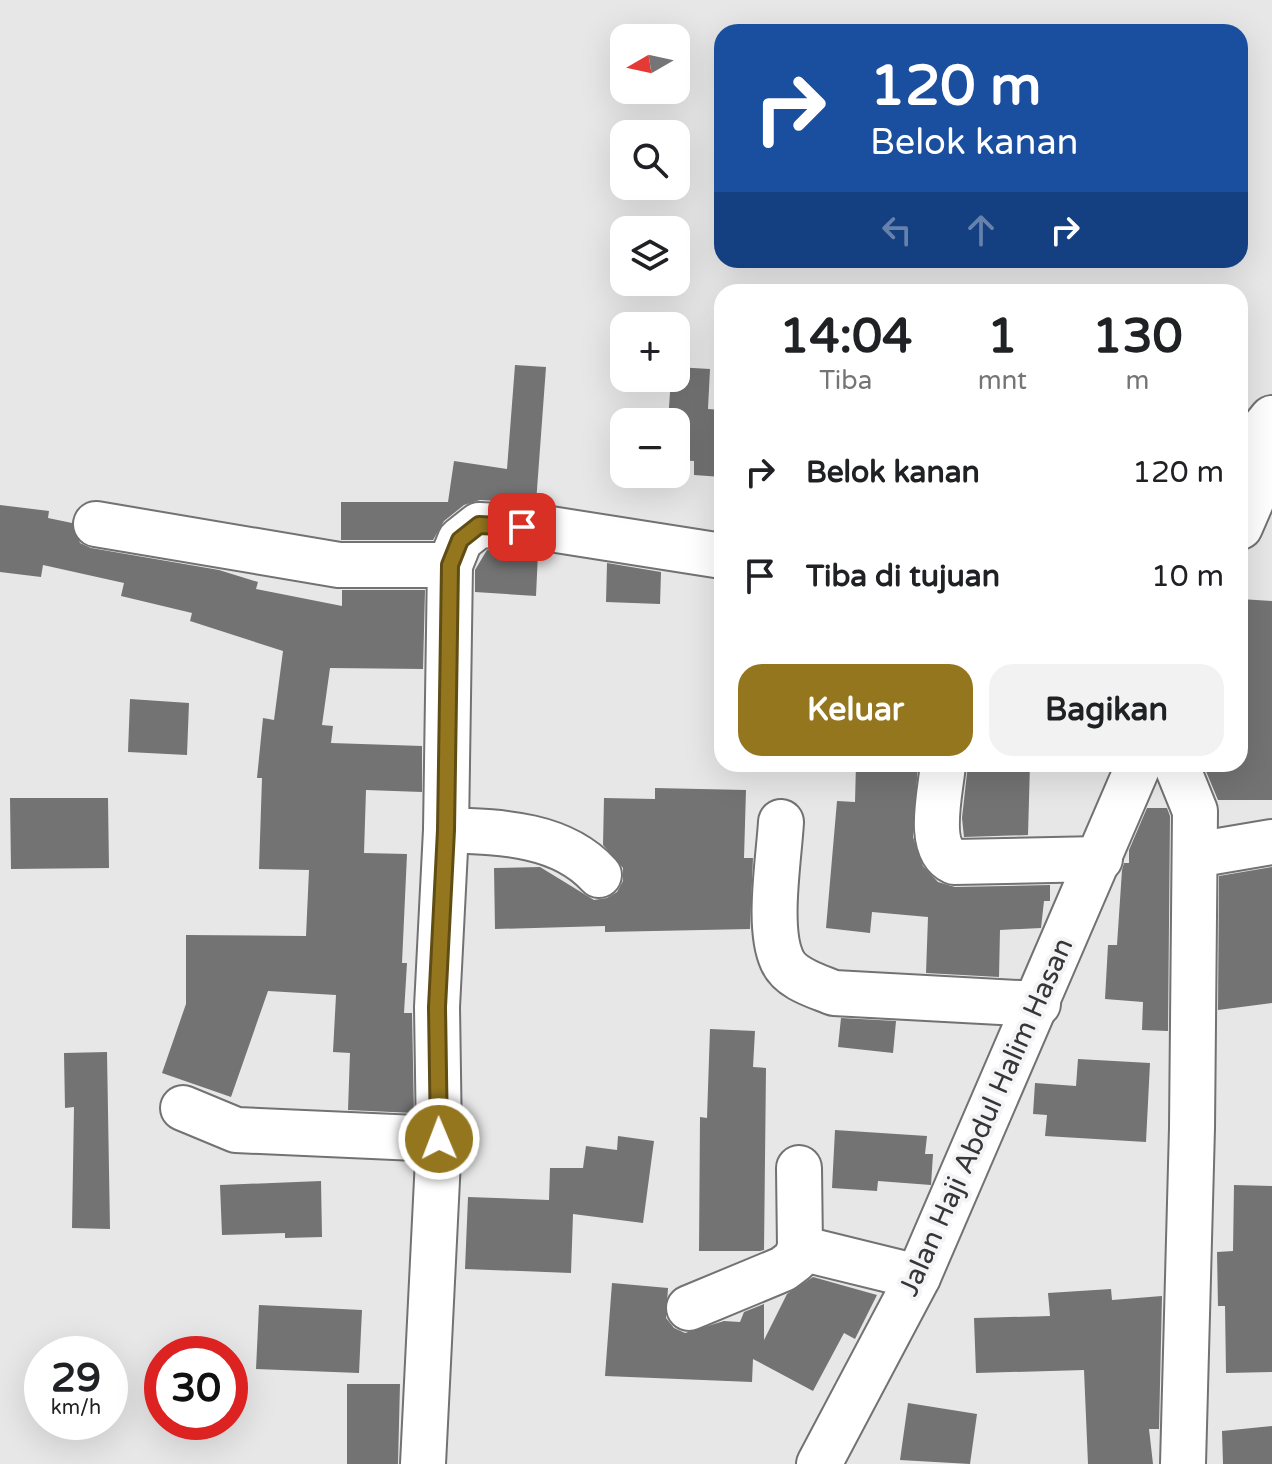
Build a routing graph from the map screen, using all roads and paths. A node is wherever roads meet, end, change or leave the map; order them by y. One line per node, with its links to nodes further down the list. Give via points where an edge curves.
1 (1257, 431): 2 (street, via 1256,490)
2 (1248, 508)
3 (96, 524): 5 (street, via 339,565)
4 (714, 555): 5 (street, via 544,528 479,525 460,540)
5 (450, 565): 10 (street)
6 (942, 772): 13 (street, via 938,839 946,858)
7 (1136, 772): 13 (street, Jalan Haji Abdul Halim Hasan)
8 (1179, 772): 12 (street, via 1195,811)
9 (781, 822): 15 (street, via 776,935 782,963 804,981 834,993)
10 (446, 830): 14 (street, via 532,838 575,854); 17 (street, via 437,1007)
11 (1272, 842): 12 (street)
12 (1195, 855): 24 (street)
13 (1100, 859): 15 (street, Jalan Haji Abdul Halim Hasan)
14 (599, 875)
15 (1038, 1004): 20 (street, Jalan Haji Abdul Halim Hasan)
16 (183, 1108): 17 (street, via 236,1130)
17 (439, 1139): 22 (street)
18 (799, 1168): 19 (street)
19 (800, 1248): 20 (street); 21 (street, via 783,1269)
20 (918, 1277): 23 (street, Jalan Haji Abdul Halim Hasan)
21 (689, 1308)
22 (423, 1464)
23 (819, 1464)
24 (1183, 1464)

